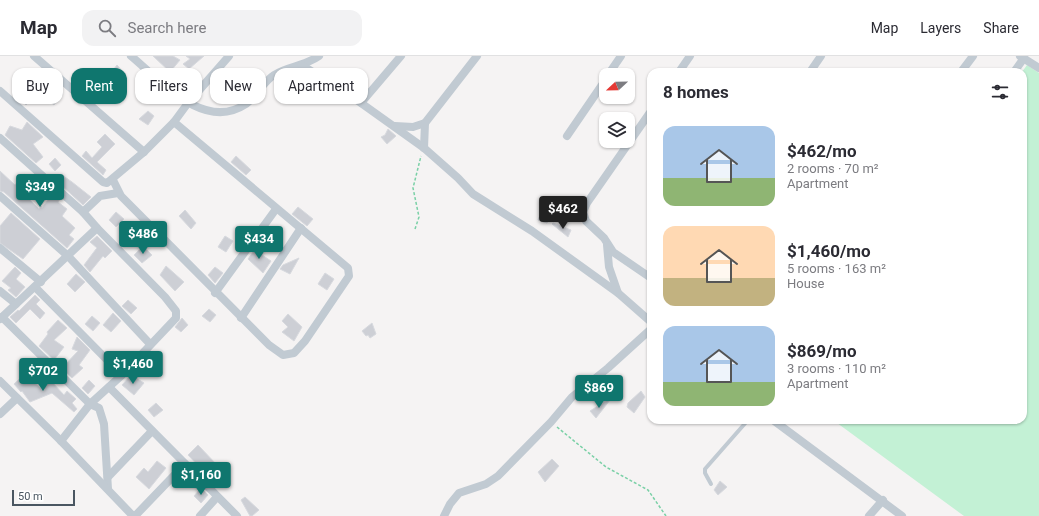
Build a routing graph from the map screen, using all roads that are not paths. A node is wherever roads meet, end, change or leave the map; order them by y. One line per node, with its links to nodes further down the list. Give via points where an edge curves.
1 (34, 56): 35 (street)
2 (131, 56): 13 (street)
3 (229, 56): 21 (street)
4 (319, 56): 12 (street)
5 (401, 56): 24 (street)
6 (477, 56): 30 (street)
7 (621, 56): 15 (street)
8 (690, 56): 16 (street)
9 (821, 56): 17 (street)
10 (973, 56): 18 (street)
11 (1022, 57): 19 (street); 20 (street)
12 (302, 65): 14 (street); 26 (street, via 274,75 252,99 237,108 209,112)
13 (146, 68)
14 (307, 68)
15 (613, 68)
16 (682, 68)
17 (813, 68)
18 (964, 68)
19 (1016, 68)
20 (1039, 68)
21 (202, 87)
22 (599, 89): 32 (street)
23 (0, 91): 36 (street, via 103,182)
24 (368, 95)
25 (187, 104): 29 (street)
26 (190, 104)
27 (362, 104): 31 (street)
28 (647, 117): 43 (street, via 584,209 586,221)
29 (174, 122): 35 (street); 39 (street)
30 (425, 123): 31 (street, via 407,128); 34 (street)
31 (392, 125): 34 (street)
32 (567, 136)
33 (0, 138): 40 (street)
34 (424, 148): 50 (street, via 480,200 532,231)
35 (144, 152): 36 (street)
36 (113, 180): 37 (street)
37 (118, 193): 40 (street, via 100,196); 49 (street)
38 (0, 196): 45 (street)
39 (276, 208): 42 (street); 49 (street)
40 (83, 212): 41 (street)
41 (97, 228): 45 (street); 56 (street, via 175,308 176,318)
42 (301, 228): 53 (street); 53 (street, via 345,265 349,273 320,320 305,341 289,356 269,346)
43 (608, 245): 46 (street, via 620,258); 50 (street, via 610,268)
44 (0, 248): 47 (street)
45 (68, 256): 47 (street); 56 (street)
46 (647, 275)
47 (38, 285): 51 (street); 57 (street)
48 (0, 291): 51 (street)
49 (215, 292): 53 (street)
50 (618, 293): 54 (street)
51 (16, 304): 52 (street)
52 (1, 318): 61 (street)
53 (241, 318)
54 (647, 318)
55 (647, 333): 76 (street, via 572,398 498,476 486,484 459,493)
56 (150, 344): 57 (street)
57 (122, 375): 59 (street)
58 (0, 381): 60 (street)
59 (109, 387): 61 (street); 65 (street)
60 (17, 398): 62 (street); 66 (street)
61 (90, 404): 66 (street); 68 (street, via 99,408 104,424)
62 (0, 414)
63 (744, 424): 69 (lane, via 705,469)
64 (778, 424): 72 (street)
65 (152, 431): 67 (street); 68 (street)
66 (61, 441): 70 (street)
67 (185, 464): 71 (street); 73 (street)
68 (108, 477): 70 (street)
69 (711, 484)
70 (108, 490): 73 (street)
71 (218, 497): 74 (street); 75 (street)
72 (883, 500): 77 (street); 78 (street)
73 (134, 516)
74 (200, 516)
75 (236, 516)
76 (444, 516)
77 (869, 516)
78 (902, 516)

